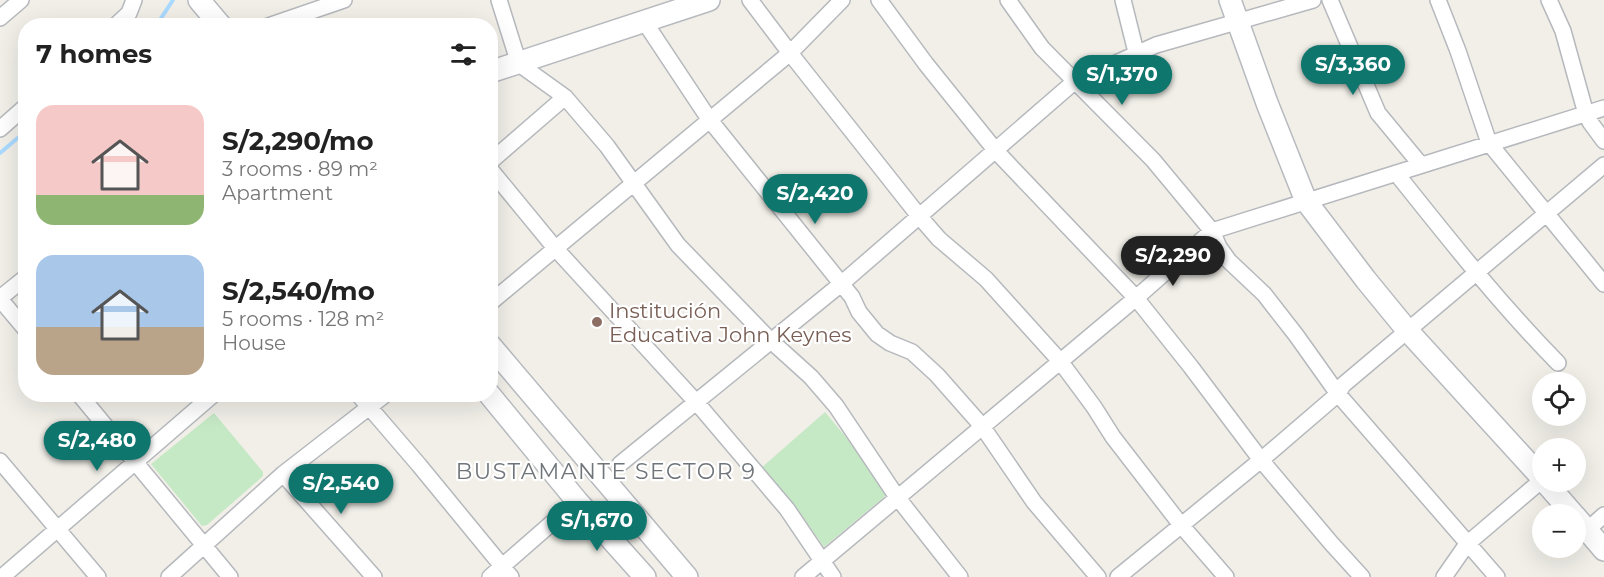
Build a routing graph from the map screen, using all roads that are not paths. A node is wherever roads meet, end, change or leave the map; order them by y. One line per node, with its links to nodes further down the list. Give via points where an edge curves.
1 (21, 0): 17 (street)
2 (134, 0): 18 (street)
3 (199, 0): 19 (street)
4 (344, 0): 20 (street)
5 (499, 0): 25 (street)
6 (709, 0): 21 (street)
7 (750, 0): 24 (street)
8 (842, 0): 24 (street)
9 (879, 0): 36 (street)
10 (1008, 0): 27 (street, via 1042,48)
11 (1123, 0): 23 (street)
12 (1230, 0): 22 (street)
13 (1313, 0): 22 (street)
14 (1330, 0): 38 (street, via 1378,113)
15 (1438, 0): 35 (street)
16 (1550, 0): 31 (street, via 1563,31)
17 (0, 18)
18 (124, 18)
19 (214, 18)
20 (291, 18)
21 (644, 21): 25 (street); 32 (street)
22 (1237, 22): 23 (street); 43 (street)
23 (1136, 52): 27 (street)
24 (790, 53): 32 (street); 45 (street)
25 (519, 64): 26 (street); 28 (street)
26 (498, 70)
27 (1074, 82): 36 (street); 46 (street, via 1153,160)
28 (565, 97): 37 (street); 42 (street)
29 (1604, 108): 31 (street)
30 (18, 113): 33 (street)
31 (1586, 114): 34 (street); 35 (street)
32 (709, 119): 42 (street); 50 (street)
33 (0, 129)
34 (1604, 141)
35 (1489, 143): 38 (street); 44 (street)
36 (996, 151): 45 (street); 53 (street)
37 (498, 155)
38 (1421, 165): 40 (street)
39 (1604, 165): 44 (street)
40 (1395, 173): 43 (street); 48 (street)
41 (498, 179): 47 (street)
42 (633, 183): 47 (street); 57 (street, via 678,245)
43 (1306, 201): 46 (street); 56 (street)
44 (1546, 215): 48 (street); 51 (street)
45 (919, 216): 50 (street); 59 (street, via 939,239 986,279)
46 (1212, 231): 53 (street); 61 (street, via 1229,261 1264,294)
47 (555, 248): 52 (street); 67 (street)
48 (1476, 273): 56 (street); 60 (street)
49 (18, 284): 54 (street)
50 (841, 284): 57 (street); 69 (street, via 877,334 912,352)
51 (1604, 284)
52 (498, 296)
53 (1136, 298): 59 (street); 71 (street)
54 (0, 299): 55 (street)
55 (18, 320)
56 (1407, 330): 61 (street, via 1343,385); 74 (street)
57 (770, 340): 67 (street); 78 (street, via 836,406)
58 (498, 354): 97 (street)
59 (1060, 361): 69 (street); 83 (street)
60 (1558, 363)
61 (1338, 394): 71 (street); 86 (street)
62 (85, 402): 72 (street)
63 (205, 402): 72 (street)
64 (364, 402): 68 (street)
65 (377, 402): 68 (street)
66 (496, 402): 79 (street)
67 (697, 403): 73 (street); 89 (street, via 787,509)
68 (370, 409): 75 (street); 90 (street, via 419,465)
69 (982, 426): 78 (street); 101 (street, via 1034,502)
70 (0, 460): 84 (street)
71 (1261, 460): 83 (street); 104 (street)
72 (134, 462): 84 (street); 87 (street)
73 (620, 464)
74 (1532, 468)
75 (283, 474): 87 (street); 95 (street)
76 (1532, 489): 86 (street)
77 (1554, 492): 80 (street)
78 (897, 497): 89 (street); 100 (street)
79 (577, 501): 90 (street); 96 (street)
80 (1564, 504)
81 (1604, 515): 82 (street)
82 (1586, 518)
83 (1181, 525): 102 (street); 103 (street)
84 (58, 528): 91 (street); 92 (street)
85 (1586, 529): 88 (street)
86 (1467, 544): 105 (street); 106 (street)
87 (204, 547): 93 (street); 94 (street)
88 (1604, 550)
89 (822, 562): 98 (street); 99 (street)
90 (501, 574)
91 (2, 577)
92 (98, 577)
93 (169, 577)
94 (230, 577)
95 (374, 577)
96 (645, 577)
97 (687, 577)
98 (802, 577)
99 (833, 577)
100 (960, 577)
101 (1098, 577)
102 (1118, 577)
103 (1226, 577)
104 (1362, 577)
105 (1444, 577)
106 (1497, 577)

